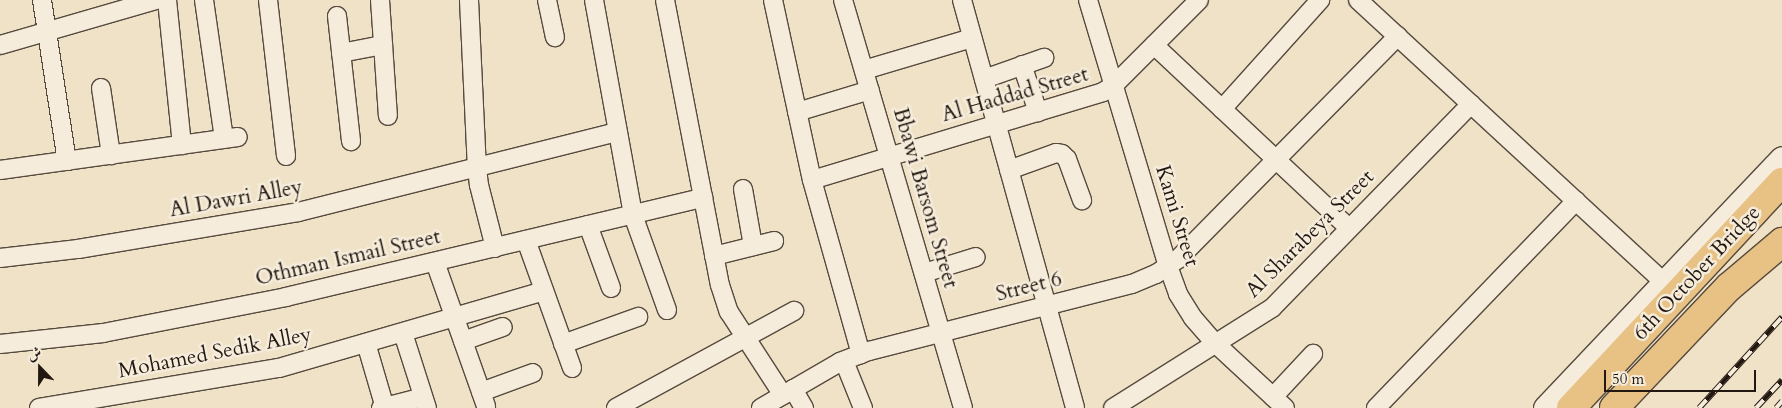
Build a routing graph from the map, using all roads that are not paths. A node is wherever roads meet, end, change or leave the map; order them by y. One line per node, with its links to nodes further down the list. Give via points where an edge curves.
1 (42, 0): 20 (street)
2 (156, 0): 18 (street)
3 (167, 0): 43 (street)
4 (204, 0): 43 (street, via 231,138)
5 (268, 0): 46 (street)
6 (380, 0): 25 (street)
7 (469, 0): 50 (street)
8 (547, 0): 22 (street)
9 (594, 0): 41 (street)
10 (665, 0): 57 (street)
11 (773, 0): 37 (street)
12 (843, 0): 30 (street, Bbawi Barsom Street)
13 (962, 0): 23 (street)
14 (1088, 0): 32 (street, Kami Street)
15 (1199, 0): 26 (street, Al Haddad Street)
16 (1320, 0): 36 (street)
17 (1366, 3): 21 (street)
18 (110, 6): 20 (street)
19 (337, 16): 27 (street)
20 (47, 30): 24 (street); 49 (street)
21 (1398, 36): 35 (street); 48 (street, Street 6)
22 (555, 37)
23 (972, 38): 30 (street); 31 (street)
24 (0, 44)
25 (383, 45): 27 (street); 39 (street)
26 (1154, 45): 32 (street, Al Haddad Street); 36 (street)
27 (341, 53): 42 (street)
28 (1044, 58): 29 (street)
29 (1022, 65): 31 (street); 38 (street)
30 (864, 70): 34 (street, Bbawi Barsom Street)
31 (984, 78): 40 (street)
32 (1114, 85): 38 (street, Al Haddad Street, via 1091,97); 73 (street, Kami Street)
33 (101, 88): 44 (street)
34 (870, 90): 37 (street); 45 (street, Bbawi Barsom Street)
35 (1471, 104): 59 (street); 62 (street, Al Sharabeya Street)
36 (1222, 109): 48 (street)
37 (797, 112): 54 (street)
38 (1038, 112): 40 (street, Al Haddad Street)
39 (388, 116)
40 (996, 124): 45 (street, Al Haddad Street); 52 (street)
41 (617, 132): 50 (street, Al Dawri Alley); 60 (street)
42 (351, 141)
43 (182, 145): 44 (street)
44 (111, 155): 49 (street)
45 (889, 155): 54 (street, Al Haddad Street); 74 (street, Bbawi Barsom Street)
46 (286, 156)
47 (1782, 159): 75 (main road)
48 (1276, 160): 62 (street); 73 (street, Street 6)
49 (67, 161): 51 (street)
50 (477, 167): 68 (street); 71 (street, Al Dawri Alley, via 298,212 78,249)
51 (0, 170)
52 (1009, 170): 58 (street, via 1062,154 1067,159); 78 (street)
53 (1782, 170): 112 (main road)
54 (812, 180): 93 (street)
55 (1782, 182): 81 (highway, 6th October Bridge)
56 (743, 189): 67 (street)
57 (703, 198): 60 (street, Othman Ismail Street); 69 (street)
58 (1082, 200)
59 (1576, 201): 75 (street); 110 (street)
60 (633, 215): 61 (street, Othman Ismail Street); 79 (street)
61 (588, 225): 64 (street, Othman Ismail Street); 76 (street)
62 (1349, 228): 92 (street, Al Sharabeya Street, via 1272,308)
63 (1782, 236): 81 (highway)
64 (526, 240): 68 (street, Othman Ismail Street); 77 (street)
65 (774, 241): 67 (street)
66 (1782, 242): 114 (highway, via 1729,286); 115 (highway, 6th October Bridge)
67 (753, 246): 69 (street)
68 (495, 248): 72 (street, Othman Ismail Street)
69 (714, 256): 87 (street, via 729,312)
70 (976, 257): 74 (street)
71 (0, 258)
72 (435, 262): 83 (street); 90 (street, Othman Ismail Street, via 286,297 103,333)
73 (1168, 266): 78 (street, Street 6, via 1132,284); 92 (street, Kami Street, via 1178,294 1192,318)
74 (924, 274): 86 (street, Bbawi Barsom Street)
75 (1666, 284): 111 (main road)
76 (611, 288)
77 (544, 291): 83 (street, Mohamed Sedik Alley); 91 (street)
78 (1047, 306): 86 (street, Street 6); 108 (street)
79 (667, 310)
80 (794, 311): 87 (street)
81 (1659, 314): 113 (highway, 6th October Bridge)
82 (638, 317): 91 (street)
83 (455, 318): 85 (street, Mohamed Sedik Alley); 88 (street)
84 (503, 327): 88 (street)
85 (403, 333): 89 (street, Mohamed Sedik Alley); 100 (street)
86 (941, 333): 93 (street, Street 6); 107 (street, Bbawi Barsom Street)
87 (745, 338): 98 (street); 104 (street)
88 (463, 341): 97 (street, via 484,399)
89 (366, 343): 102 (street, Mohamed Sedik Alley, via 279,368); 103 (street)
90 (0, 344)
91 (563, 344): 96 (street)
92 (1216, 344): 99 (street, Kami Street); 109 (street, Al Sharabeya Street)
93 (860, 354): 95 (street, Street 6)
94 (1312, 354): 99 (street)
95 (844, 361): 98 (street, Street 6); 106 (street)
96 (572, 368)
97 (533, 373)
98 (788, 392): 101 (street, Street 6); 105 (street)
99 (1279, 402)
100 (425, 403): 103 (street)
101 (765, 407)
102 (39, 408)
103 (383, 408)
104 (616, 408)
105 (804, 408)
106 (863, 408)
107 (963, 408)
108 (1075, 408)
109 (1113, 408)
110 (1376, 408)
111 (1546, 408)
112 (1554, 408)
113 (1571, 408)
114 (1614, 408)
115 (1640, 408)

